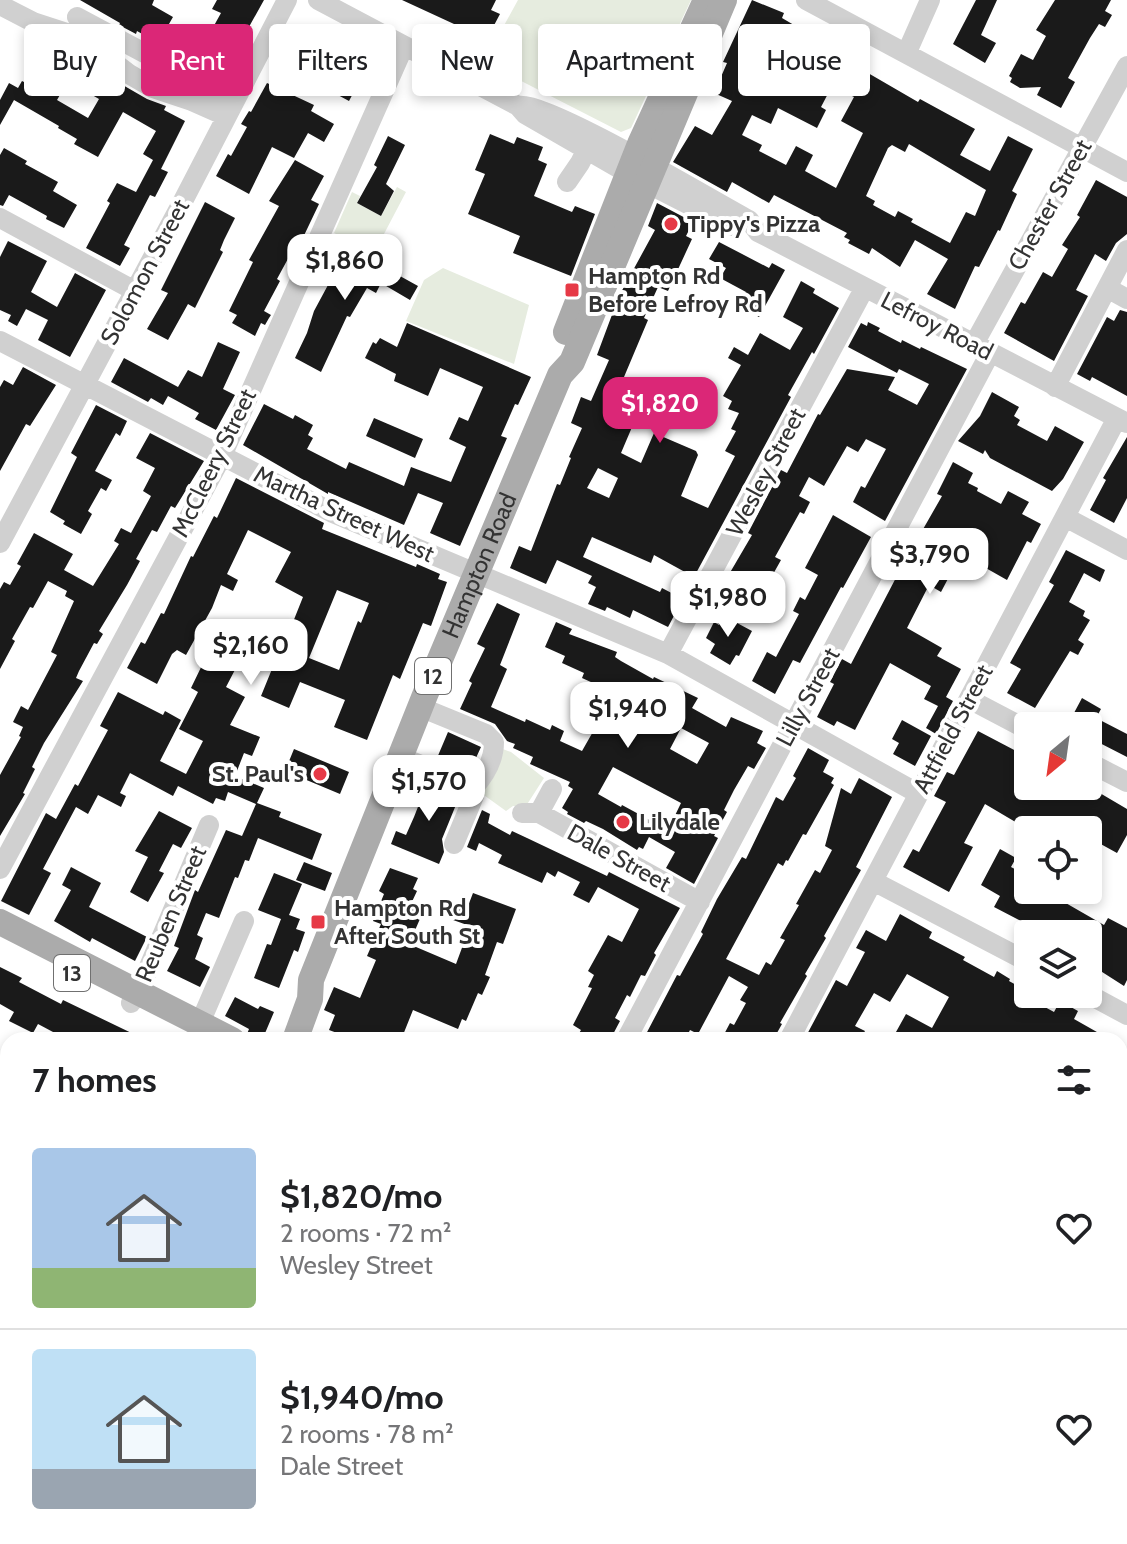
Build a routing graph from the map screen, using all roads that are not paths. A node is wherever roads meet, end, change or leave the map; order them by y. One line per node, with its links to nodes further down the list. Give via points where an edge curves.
1 (287, 0): 13 (street, Solomon Street)
2 (318, 0): 9 (street, Lefroy Road)
3 (706, 0): 16 (main road, Hampton Road / 12)
4 (724, 0): 16 (main road, Hampton Road / 12)
5 (806, 0): 10 (street)
6 (930, 0): 10 (street)
7 (0, 5): 13 (street, via 82,38 153,88)
8 (77, 17): 13 (street)
9 (404, 46): 12 (street, Lefroy Road); 30 (street, McCleery Street)
10 (907, 52): 14 (street)
11 (1127, 66): 14 (street, Chester Street)
12 (518, 106): 15 (street, Lefroy Road); 16 (street, Lefroy Road, via 548,112)
13 (230, 108): 23 (street, Solomon Street)
14 (1081, 148): 17 (street); 26 (street, Chester Street)
15 (587, 149): 16 (street, Lefroy Road); 18 (street)
16 (641, 170): 22 (street, Lefroy Road, via 749,220 758,232); 34 (main road, Hampton Road / 12, via 561,346 560,375)
17 (1127, 172)
18 (567, 182)
19 (0, 218): 23 (street)
20 (1127, 250): 21 (street)
21 (1107, 288): 24 (street); 28 (street)
22 (864, 289): 26 (street, Lefroy Road); 35 (street, Wesley Street)
23 (135, 291): 27 (street, Solomon Street)
24 (1127, 299)
25 (0, 341): 27 (street, Martha Street West)
26 (982, 349): 28 (street, Lefroy Road); 39 (street, Lilly Street)
27 (85, 385): 30 (street, Martha Street West); 32 (street, Solomon Street)
28 (1055, 387): 29 (street, Lefroy Road)
29 (1122, 420): 31 (street, Attfield Street)
30 (222, 456): 34 (street, Martha Street West, via 333,513); 48 (street, McCleery Street)
31 (1065, 517): 33 (street); 36 (street, Attfield Street)
32 (0, 543)
33 (1127, 550)
34 (477, 574): 35 (street, Martha Street West); 37 (main road, Hampton Road / 12)
35 (668, 654): 39 (street, Martha Street West)
36 (969, 699): 38 (street); 45 (street, Attfield Street)
37 (420, 707): 40 (main road, Hampton Road / 12); 43 (street, via 494,742 483,777)
38 (1014, 723)
39 (793, 724): 45 (street, Martha Street West); 50 (street, Lilly Street)
40 (399, 756): 43 (street); 55 (main road, Hampton Road / 12)
41 (1102, 769): 42 (street)
42 (1127, 782)
43 (474, 787): 47 (street)
44 (552, 789): 50 (street, Dale Street, via 530,813)
45 (919, 794): 49 (street, Attfield Street)
46 (209, 825): 56 (street, Reuben Street)
47 (454, 844)
48 (0, 869)
49 (873, 881): 54 (street); 64 (street, Attfield Street)
50 (700, 902): 63 (street, Lilly Street)
51 (244, 921): 60 (street)
52 (0, 922): 56 (main road, 13)
53 (0, 935): 56 (main road, 13)
54 (1014, 955)
55 (311, 980): 61 (main road, Hampton Road / 12, via 296,993); 62 (main road, Hampton Road / 12)
56 (134, 998): 59 (main road, 13)
57 (1102, 1002): 58 (street)
58 (1127, 1015)
59 (204, 1032)
60 (209, 1032)
61 (280, 1032)
62 (298, 1032)
63 (630, 1032)
64 (793, 1032)

